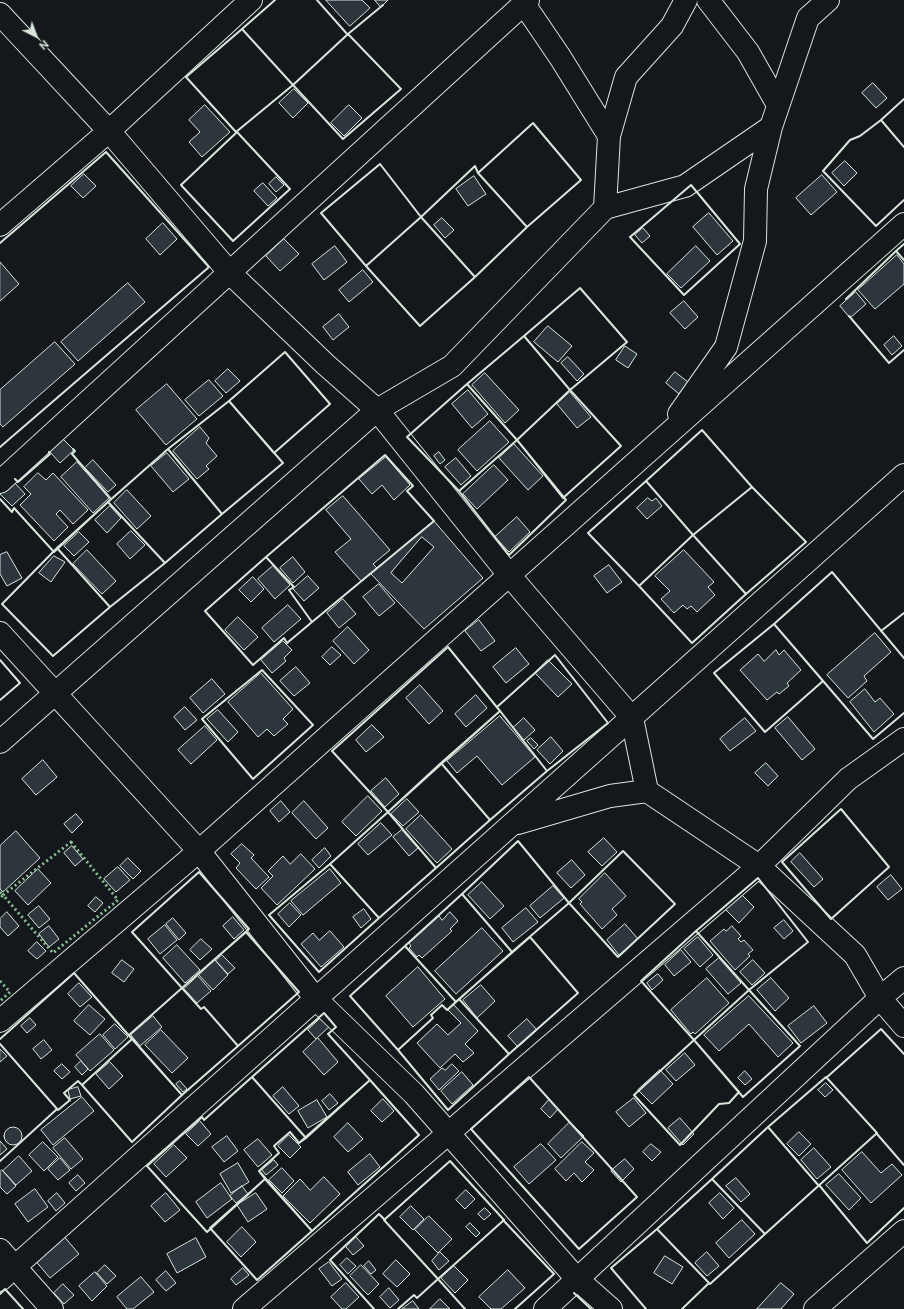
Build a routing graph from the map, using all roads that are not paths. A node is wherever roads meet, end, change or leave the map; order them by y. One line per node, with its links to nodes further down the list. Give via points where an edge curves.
1 (251, 0): 9 (street)
2 (686, 0): 10 (street, via 672,26 626,77)
3 (708, 0): 7 (street, via 748,52)
4 (828, 0): 7 (street, via 808,18)
5 (526, 1): 10 (street); 14 (street)
6 (0, 14): 9 (street)
7 (778, 105): 8 (street)
8 (771, 127): 11 (street, via 685,186); 18 (street, via 756,189 755,241 726,347 666,433)
9 (109, 131): 13 (street); 14 (street)
10 (609, 136): 11 (street)
11 (606, 208): 15 (street, via 452,366)
12 (904, 224): 18 (street)
13 (0, 226)
14 (230, 273): 15 (street); 17 (street)
15 (377, 410): 18 (street); 21 (street)
16 (904, 476): 22 (street)
17 (0, 482)
18 (510, 576): 20 (street); 22 (street); 27 (street)
19 (0, 633): 21 (street)
20 (435, 638)
21 (54, 693): 24 (street); 27 (street)
22 (632, 718): 25 (street); 26 (street)
23 (904, 739): 28 (street, via 848,779)
24 (0, 742)
25 (647, 791): 26 (street, via 610,796); 28 (street)
26 (511, 825): 31 (street)
27 (199, 851): 31 (street); 32 (street)
28 (759, 866): 30 (street, via 855,955); 34 (street)
29 (904, 978): 30 (street)
30 (880, 998): 33 (street); 38 (street)
31 (316, 999): 34 (street); 37 (street)
32 (0, 1021)
33 (904, 1026)
34 (450, 1132): 38 (street); 40 (street)
35 (904, 1231): 43 (street)
36 (0, 1250): 37 (street)
37 (7, 1273): 39 (street)
38 (577, 1279): 41 (street); 42 (street)
39 (52, 1309)
40 (244, 1309)
41 (545, 1309)
42 (611, 1309)
43 (815, 1309)

